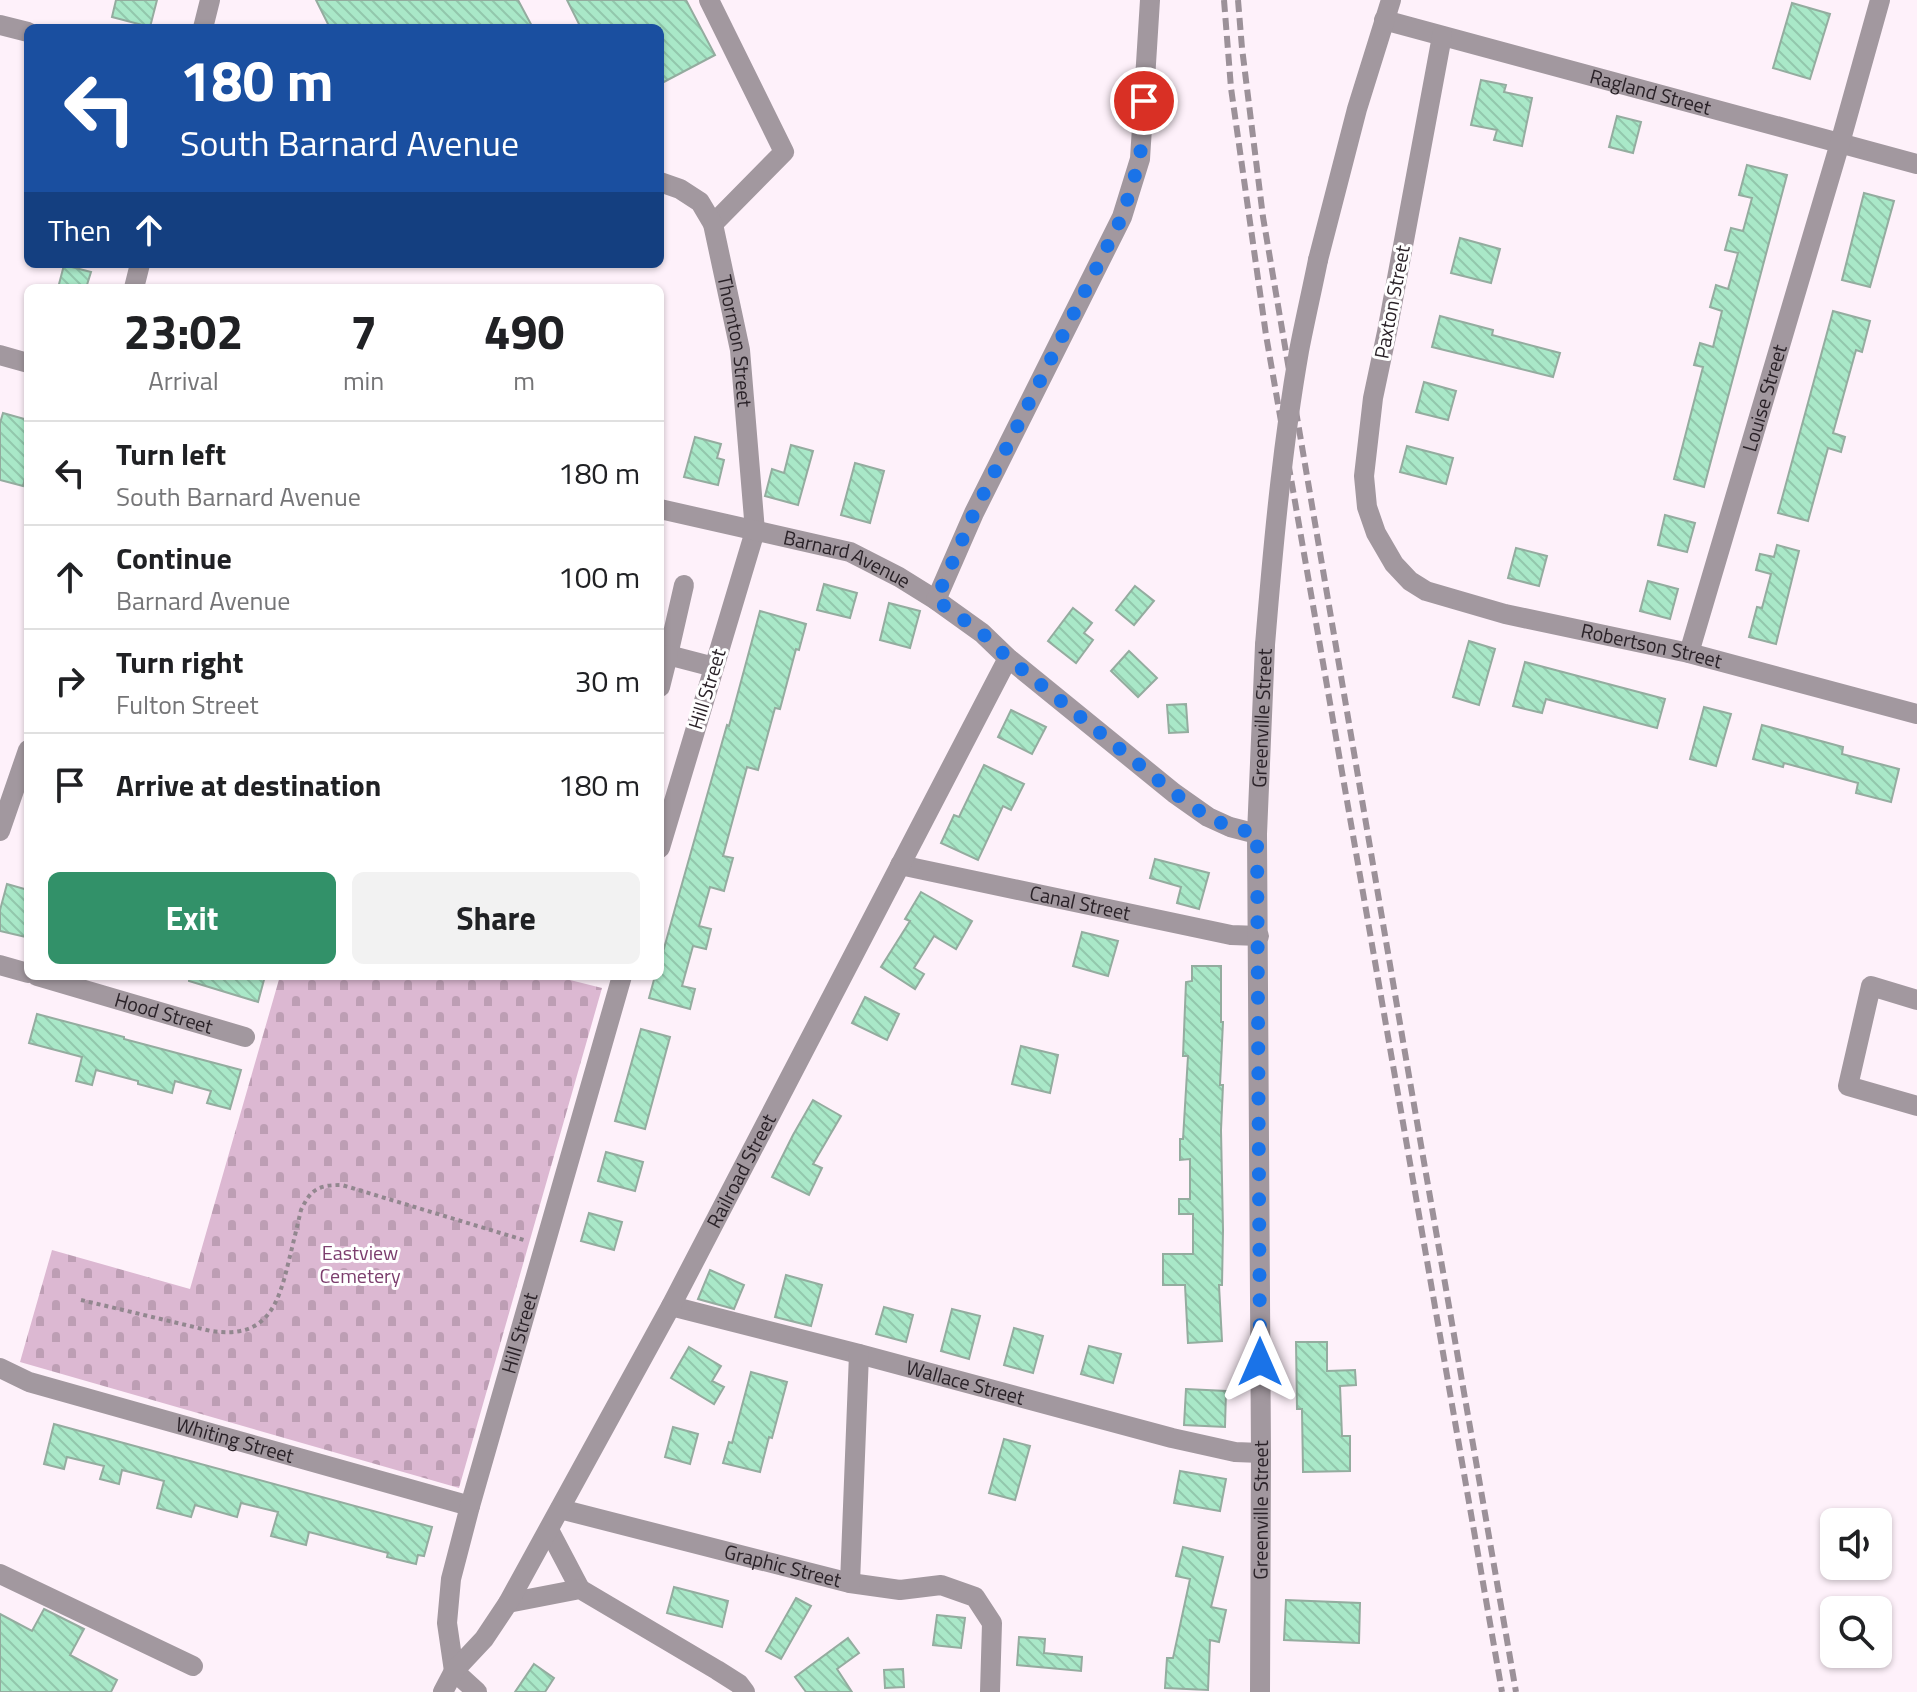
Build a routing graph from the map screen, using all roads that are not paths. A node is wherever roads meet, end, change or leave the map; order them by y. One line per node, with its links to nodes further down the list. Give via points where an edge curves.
1 (210, 0): 6 (street)
2 (709, 0): 13 (street, via 784,152)
3 (1150, 0): 20 (street, via 1140,159 1122,217)
4 (1880, 0): 10 (street, Louise Street)
5 (1388, 10): 9 (street, Ragland Street); 29 (street, Greenville Street, bridge, via 1357,109 1299,351 1273,550)
6 (204, 24)
7 (0, 25): 8 (street)
8 (24, 31)
9 (1442, 36): 10 (street, Ragland Street); 18 (street, Paxton Street, via 1373,398 1364,476 1371,520)
10 (1840, 143): 11 (street, Ragland Street); 21 (street, Louise Street)
11 (1917, 164)
12 (664, 183): 13 (street, Thornton Street, via 700,202)
13 (713, 224): 17 (street, Thornton Street, via 740,350)
14 (0, 355): 15 (street)
15 (24, 362)
16 (664, 510): 17 (street, Barnard Avenue)
17 (755, 531): 20 (street, Barnard Avenue, via 850,552); 24 (street, Hill Street)
18 (1394, 564): 21 (street, Robertson Street, via 1426,591 1505,614)
19 (684, 585): 22 (street)
20 (936, 600): 23 (street, Barnard Avenue)
21 (1689, 653): 26 (street, Robertson Street)
22 (668, 655): 24 (street); 25 (street)
23 (1008, 658): 29 (street, Barnard Avenue, via 1174,793 1208,817); 31 (street, Railroad Street)
24 (714, 667): 30 (street, Hill Street)
25 (664, 671)
26 (1917, 714)
27 (24, 762): 28 (street)
28 (0, 831)
29 (1257, 834): 32 (street, Greenville Street)
30 (664, 835)
31 (900, 865): 32 (street, Canal Street, via 1231,935); 40 (street, Railroad Street)
32 (1259, 936): 43 (street, Greenville Street)
33 (0, 965): 34 (street)
34 (24, 972)
35 (51, 980): 38 (street, Hood Street)
36 (621, 980): 44 (street, Hill Street)
37 (1917, 1000): 39 (street, via 1871,986 1848,1086)
38 (245, 1037)
39 (1917, 1106)
40 (671, 1306): 41 (street, Wallace Street); 45 (street, Railroad Street)
41 (859, 1354): 43 (street, Wallace Street, via 1172,1438); 48 (street)
42 (0, 1368): 44 (street, Whiting Street, via 29,1382)
43 (1261, 1453): 57 (street, Greenville Street)
44 (470, 1506): 52 (street, Hill Street, via 451,1579 447,1623)
45 (560, 1509): 46 (street, Railroad Street); 48 (street, Graphic Street)
46 (549, 1530): 49 (street); 50 (street, Railroad Street)
47 (0, 1574): 51 (street)
48 (850, 1583): 56 (street, Graphic Street, via 900,1590 941,1585 975,1597 992,1623)
49 (580, 1589): 50 (street); 55 (street)
50 (508, 1603): 52 (street, Railroad Street)
51 (193, 1666)
52 (454, 1671): 53 (street); 54 (street)
53 (443, 1692)
54 (477, 1692)
55 (745, 1692)
56 (990, 1692)
57 (1260, 1692)

